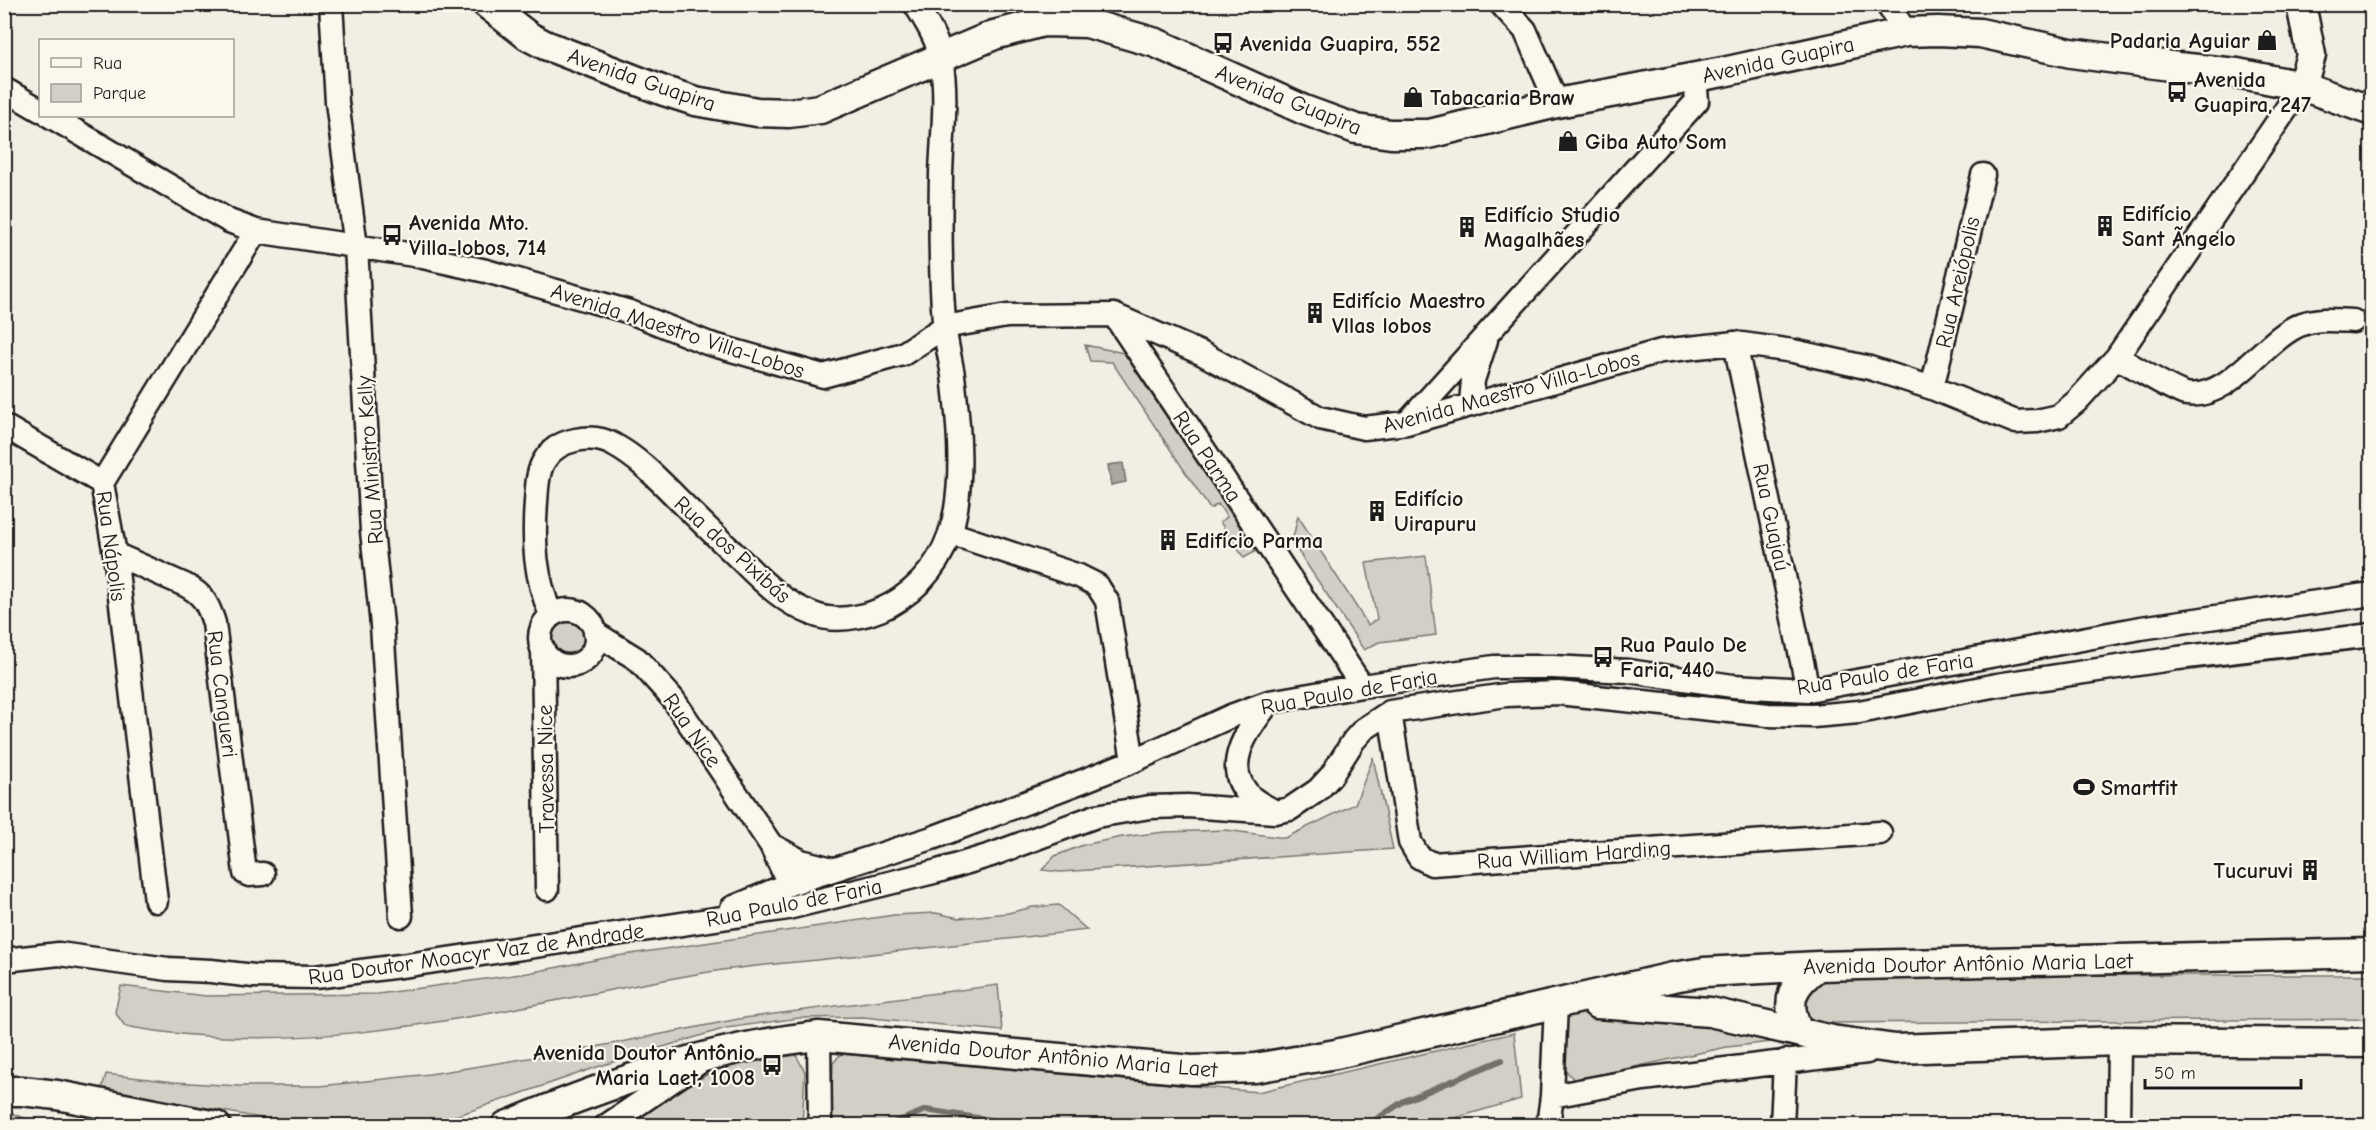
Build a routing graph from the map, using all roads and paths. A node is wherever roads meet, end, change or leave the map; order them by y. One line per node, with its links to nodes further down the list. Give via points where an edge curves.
1 (331, 4): 19 (street, Rua Ministro Kelly, via 337,102)
2 (487, 4): 9 (main road, Avenida Guapira, via 545,45 695,101 757,112 820,109)
3 (915, 4): 9 (street)
4 (1501, 4): 13 (street, via 1525,30)
5 (1887, 4): 8 (street)
6 (2287, 4): 11 (main road)
7 (2301, 4): 11 (main road, via 2311,55)
8 (1906, 32): 10 (main road, Avenida Guapira); 11 (main road, Avenida Guapira, via 1980,33 2071,53 2237,73)
9 (941, 58): 13 (main road, Avenida Guapira, via 994,35 1043,22 1066,21 1087,23 1156,43 1304,110 1356,129 1429,134); 22 (street, Rua dos Pixibás)
10 (1695, 77): 13 (main road, Avenida Guapira); 23 (street, via 1697,101)
11 (2302, 86): 15 (main road, Avenida Guapira); 25 (street, Avenida Maestro Villa-Lobos)
12 (4, 89): 14 (street)
13 (1557, 103)
14 (39, 109)
15 (2372, 111)
16 (52, 117): 18 (street, Avenida Maestro Villa-Lobos, via 229,220)
17 (1983, 175): 26 (street, Rua Areiópolis)
18 (256, 231): 19 (street, Avenida Maestro Villa-Lobos); 30 (street, Rua Nápolis)
19 (356, 247): 22 (street, Avenida Maestro Villa-Lobos, via 414,255 547,288 630,312 707,343 823,376 903,354); 51 (street, Rua Ministro Kelly, via 372,531)
20 (1114, 315): 22 (street, Avenida Maestro Villa-Lobos, via 1007,316); 28 (street, Avenida Maestro Villa-Lobos, via 1203,354 1320,418 1364,428); 38 (street, Rua Parma)
21 (2353, 321): 25 (street, via 2301,324 2240,372 2200,394 2184,394)
22 (944, 327): 31 (street, Rua dos Pixibás, via 958,415 956,508)
23 (1491, 328): 27 (street, via 1473,380); 28 (street)
24 (1735, 344): 26 (street, Avenida Maestro Villa-Lobos, via 1793,351 1870,368); 27 (street, Avenida Maestro Villa-Lobos, via 1661,351); 39 (street, Rua Guajaú)
25 (2117, 357): 26 (street, Avenida Maestro Villa-Lobos, via 2059,416 2037,421 2016,422)
26 (1932, 388)
27 (1471, 405): 28 (street, Avenida Maestro Villa-Lobos)
28 (1407, 423)
29 (4, 426): 30 (street)
30 (102, 483): 32 (street, Rua Nápolis)
31 (950, 533): 34 (street, Rua dos Pixibás, via 932,570 910,592 887,607 839,619 816,616 765,584 639,460 611,443 588,437 551,452 542,462 537,485 536,568); 42 (street, via 1097,585 1107,601)
32 (115, 554): 47 (street, Rua Cangueri, via 185,585 206,601 214,623 245,873); 50 (street, Rua Nápolis)
33 (2362, 596): 36 (street); 39 (street, Rua Paulo de Faria, via 2141,628)
34 (551, 615): 35 (street, via 578,612 586,616); 37 (street, via 541,631)
35 (595, 633): 37 (street, via 588,657 572,665 554,662); 45 (street, Rua Nice, via 637,659 673,699)
36 (2365, 636): 41 (street, Rua Paulo de Faria, via 2178,658 1997,685 1859,712 1813,716 1768,715 1558,693 1506,695)
37 (543, 649): 49 (street, Travessa Nice)
38 (1362, 686): 39 (street, Rua Paulo de Faria, via 1494,668 1553,667); 40 (street, Rua Paulo de Faria)
39 (1808, 690)
40 (1269, 702): 42 (street, Rua Paulo de Faria); 43 (street, via 1241,743 1236,760 1242,784 1251,796)
41 (1390, 712): 43 (street, Rua Paulo de Faria, via 1364,729 1318,790 1290,809); 44 (street, Rua William Harding, via 1410,842 1419,857 1432,864)
42 (1133, 761): 46 (street, Rua Paulo de Faria, via 932,838)
43 (1275, 812): 52 (street, Rua Paulo de Faria, via 1187,806 1150,807 1096,816 938,871 788,908)
44 (1880, 833)
45 (771, 845): 46 (street, Rua Nice, via 801,861); 48 (street, Rua Nice)
46 (832, 869): 48 (street, Rua Paulo de Faria)
47 (263, 874)
48 (789, 884): 52 (street, Rua Paulo de Faria)
49 (547, 889)
50 (156, 901)
51 (401, 916)
52 (696, 922): 54 (street, Rua Doutor Moacyr Vaz de Andrade, via 315,977 168,969 60,954)
53 (2372, 953): 55 (main road, Avenida Doutor Antônio Maria Laet)
54 (4, 960)
55 (1818, 966): 56 (main road, Avenida Doutor Antônio Maria Laet, via 1704,972); 57 (main road, via 1795,987 1792,1018)
56 (1562, 1003): 57 (main road, Avenida Doutor Antônio Maria Laet, via 1710,1012); 58 (main road, Avenida Doutor Antônio Maria Laet, via 1336,1054 1255,1068 1161,1068); 65 (street)
57 (1798, 1031): 61 (main road, Avenida Doutor Antônio Maria Laet)
58 (819, 1036): 62 (main road, Avenida Doutor Antônio Maria Laet); 69 (street)
59 (2119, 1041): 60 (main road, Avenida Doutor Antônio Maria Laet); 61 (main road, Avenida Doutor Antônio Maria Laet); 72 (street)
60 (2372, 1042)
61 (1895, 1049): 63 (street, Avenida Doutor Antônio Maria Laet)
62 (713, 1053): 67 (main road, Avenida Doutor Antônio Maria Laet, via 620,1080); 68 (street, Avenida Doutor Antônio Maria Laet)
63 (1785, 1061): 65 (street, Avenida Doutor Antônio Maria Laet, via 1643,1079); 71 (street)
64 (4, 1091): 66 (main road, via 57,1095)
65 (1552, 1096): 70 (street)
66 (216, 1125)
67 (506, 1125)
68 (606, 1125)
69 (820, 1125)
70 (1548, 1125)
71 (1782, 1125)
72 (2118, 1125)

